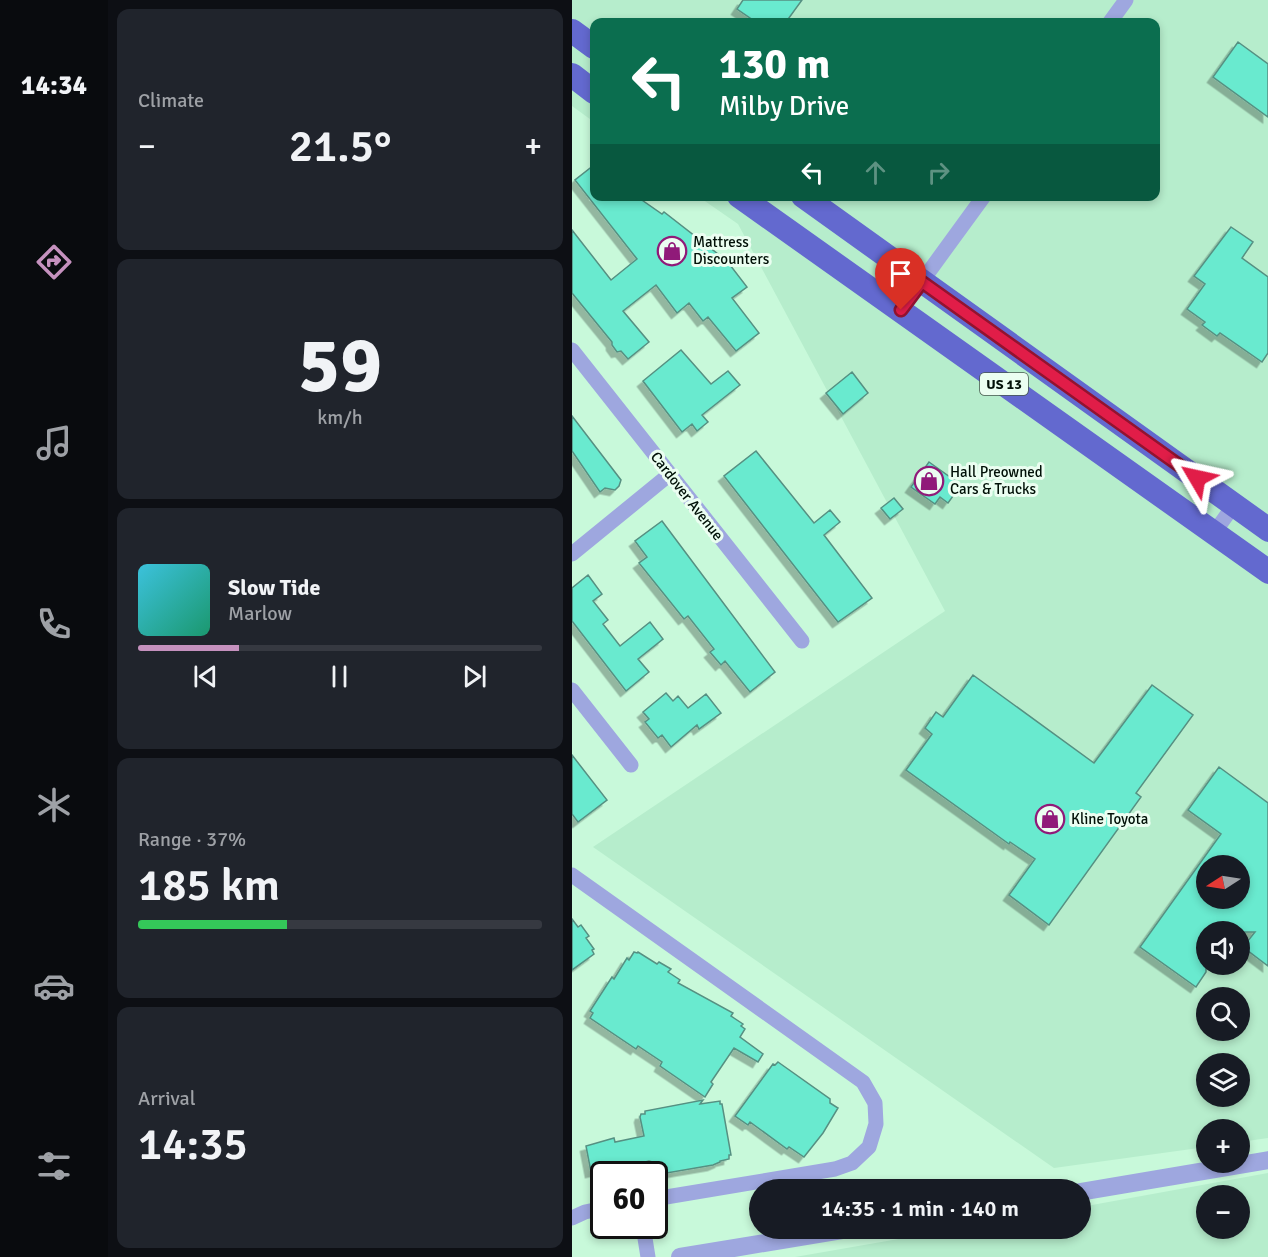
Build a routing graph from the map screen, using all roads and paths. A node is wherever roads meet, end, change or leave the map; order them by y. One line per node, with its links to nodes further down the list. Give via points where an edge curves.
1 (1126, 0): 2 (street)
2 (1113, 18)
3 (572, 31): 4 (main road)
4 (590, 44)
5 (572, 75): 6 (main road)
6 (590, 89)
7 (746, 201): 11 (main road, US 13)
8 (810, 201): 10 (main road, US 13)
9 (980, 201): 10 (street)
10 (922, 282): 11 (street); 14 (main road, US 13)
11 (901, 310): 16 (main road, US 13)
12 (572, 350): 13 (street, Cardover Avenue)
13 (670, 474): 17 (street); 19 (street, Cardover Avenue)
14 (1234, 505): 15 (main road, US 13); 16 (street)
15 (1268, 530)
16 (1214, 533): 18 (main road, US 13)
17 (572, 554)
18 (1268, 572)
19 (802, 641)
20 (572, 690): 21 (street)
21 (631, 765)
22 (572, 875): 25 (street, via 863,1082 875,1103 876,1124 869,1147 851,1163)
23 (1268, 1160): 24 (street)
24 (1091, 1190)
25 (668, 1197)
26 (590, 1211): 27 (street)
27 (572, 1218)
28 (645, 1239): 30 (street)
29 (788, 1239): 31 (street)
30 (648, 1257)
31 (680, 1257)

